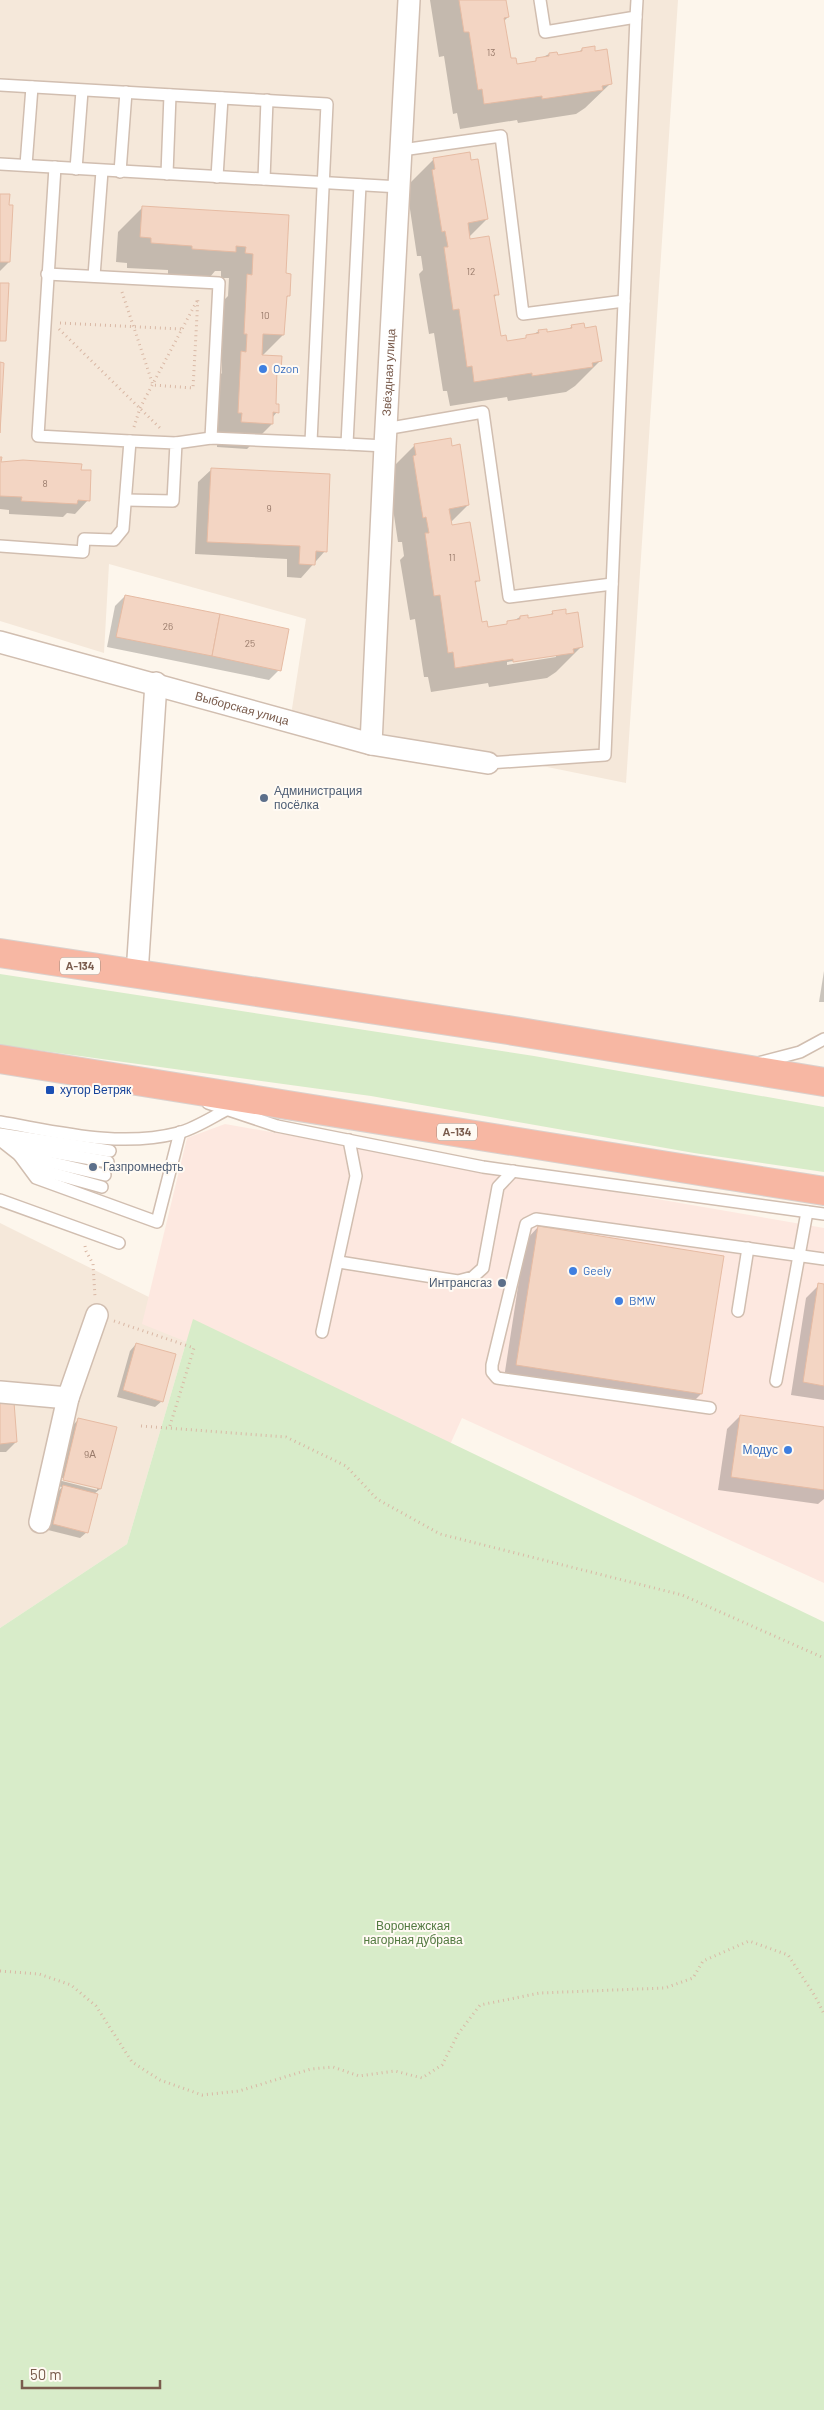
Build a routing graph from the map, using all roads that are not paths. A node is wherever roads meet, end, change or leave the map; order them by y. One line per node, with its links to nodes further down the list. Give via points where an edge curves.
1 (409, 0): 12 (street, Звёздная улица)
2 (540, 0): 4 (lane, via 545,32)
3 (637, 0): 4 (lane)
4 (636, 17): 27 (lane)
5 (0, 85): 6 (lane)
6 (32, 87): 7 (lane); 14 (lane)
7 (82, 91): 8 (lane); 16 (lane)
8 (126, 92): 9 (lane); 18 (lane)
9 (170, 95): 10 (lane); 19 (lane)
10 (222, 98): 11 (lane); 20 (lane)
11 (267, 100): 21 (lane); 22 (lane, via 327,104)
12 (402, 150): 24 (street, Звёздная улица); 27 (lane, via 501,136 523,314)
13 (0, 164): 14 (lane)
14 (26, 165): 15 (lane)
15 (55, 167): 16 (lane); 25 (lane)
16 (76, 168): 17 (lane)
17 (102, 171): 18 (lane); 26 (lane)
18 (120, 172): 19 (lane)
19 (167, 174): 20 (lane)
20 (217, 177): 21 (lane)
21 (264, 179): 22 (lane)
22 (323, 183): 23 (lane); 31 (lane)
23 (360, 185): 24 (lane); 33 (lane)
24 (400, 187): 28 (street, Звёздная улица)
25 (47, 274): 26 (lane); 30 (lane, via 38,436)
26 (94, 276): 29 (lane, via 219,283)
27 (624, 301): 36 (lane)
28 (385, 437): 33 (lane); 36 (lane, via 484,412 509,597); 39 (street, Звёздная улица)
29 (211, 438): 31 (lane); 32 (lane)
30 (130, 441): 32 (lane); 34 (lane)
31 (311, 442): 33 (lane)
32 (176, 443): 34 (lane, via 173,501)
33 (347, 444)
34 (126, 500): 35 (lane, via 123,529 114,540 84,539 83,552)
35 (0, 546)
36 (612, 584): 40 (lane, via 605,755)
37 (0, 642): 38 (street, Выборская улица)
38 (156, 683): 39 (street, Выборская улица); 42 (street)
39 (371, 744): 40 (street, Выборская улица)
40 (488, 763)
41 (0, 954): 42 (highway, А-134)
42 (137, 974): 45 (highway, А-134)
43 (824, 1038): 45 (lane, via 800,1052)
44 (0, 1059): 47 (highway, А-134)
45 (738, 1068): 46 (highway, А-134)
46 (824, 1082)
47 (165, 1085): 48 (lane); 59 (highway, А-134)
48 (226, 1110): 50 (lane); 52 (lane, via 277,1126)
49 (0, 1122): 53 (lane)
50 (180, 1132): 53 (lane); 61 (lane, via 157,1222)
51 (2, 1140): 53 (lane); 54 (lane)
52 (349, 1140): 56 (lane); 68 (lane, via 356,1176)
53 (111, 1151): 57 (lane)
54 (19, 1155): 55 (lane); 57 (lane)
55 (30, 1167): 58 (lane); 61 (lane, via 36,1178)
56 (514, 1171): 62 (lane); 68 (lane, via 498,1187 482,1268 473,1277 458,1281)
57 (105, 1174): 58 (lane)
58 (102, 1187): 61 (lane)
59 (824, 1191)
60 (0, 1200): 64 (lane)
61 (99, 1201)
62 (807, 1212): 63 (lane); 66 (lane)
63 (824, 1214)
64 (119, 1244)
65 (748, 1248): 66 (lane); 69 (lane); 75 (lane, via 530,1220 526,1224 492,1365 492,1372 497,1378)
66 (799, 1255): 67 (lane); 72 (lane)
67 (824, 1259)
68 (339, 1262): 71 (lane)
69 (738, 1311)
70 (97, 1315): 74 (street)
71 (322, 1332)
72 (776, 1381)
73 (0, 1392): 74 (street)
74 (68, 1398): 76 (street)
75 (710, 1408)
76 (40, 1522)

